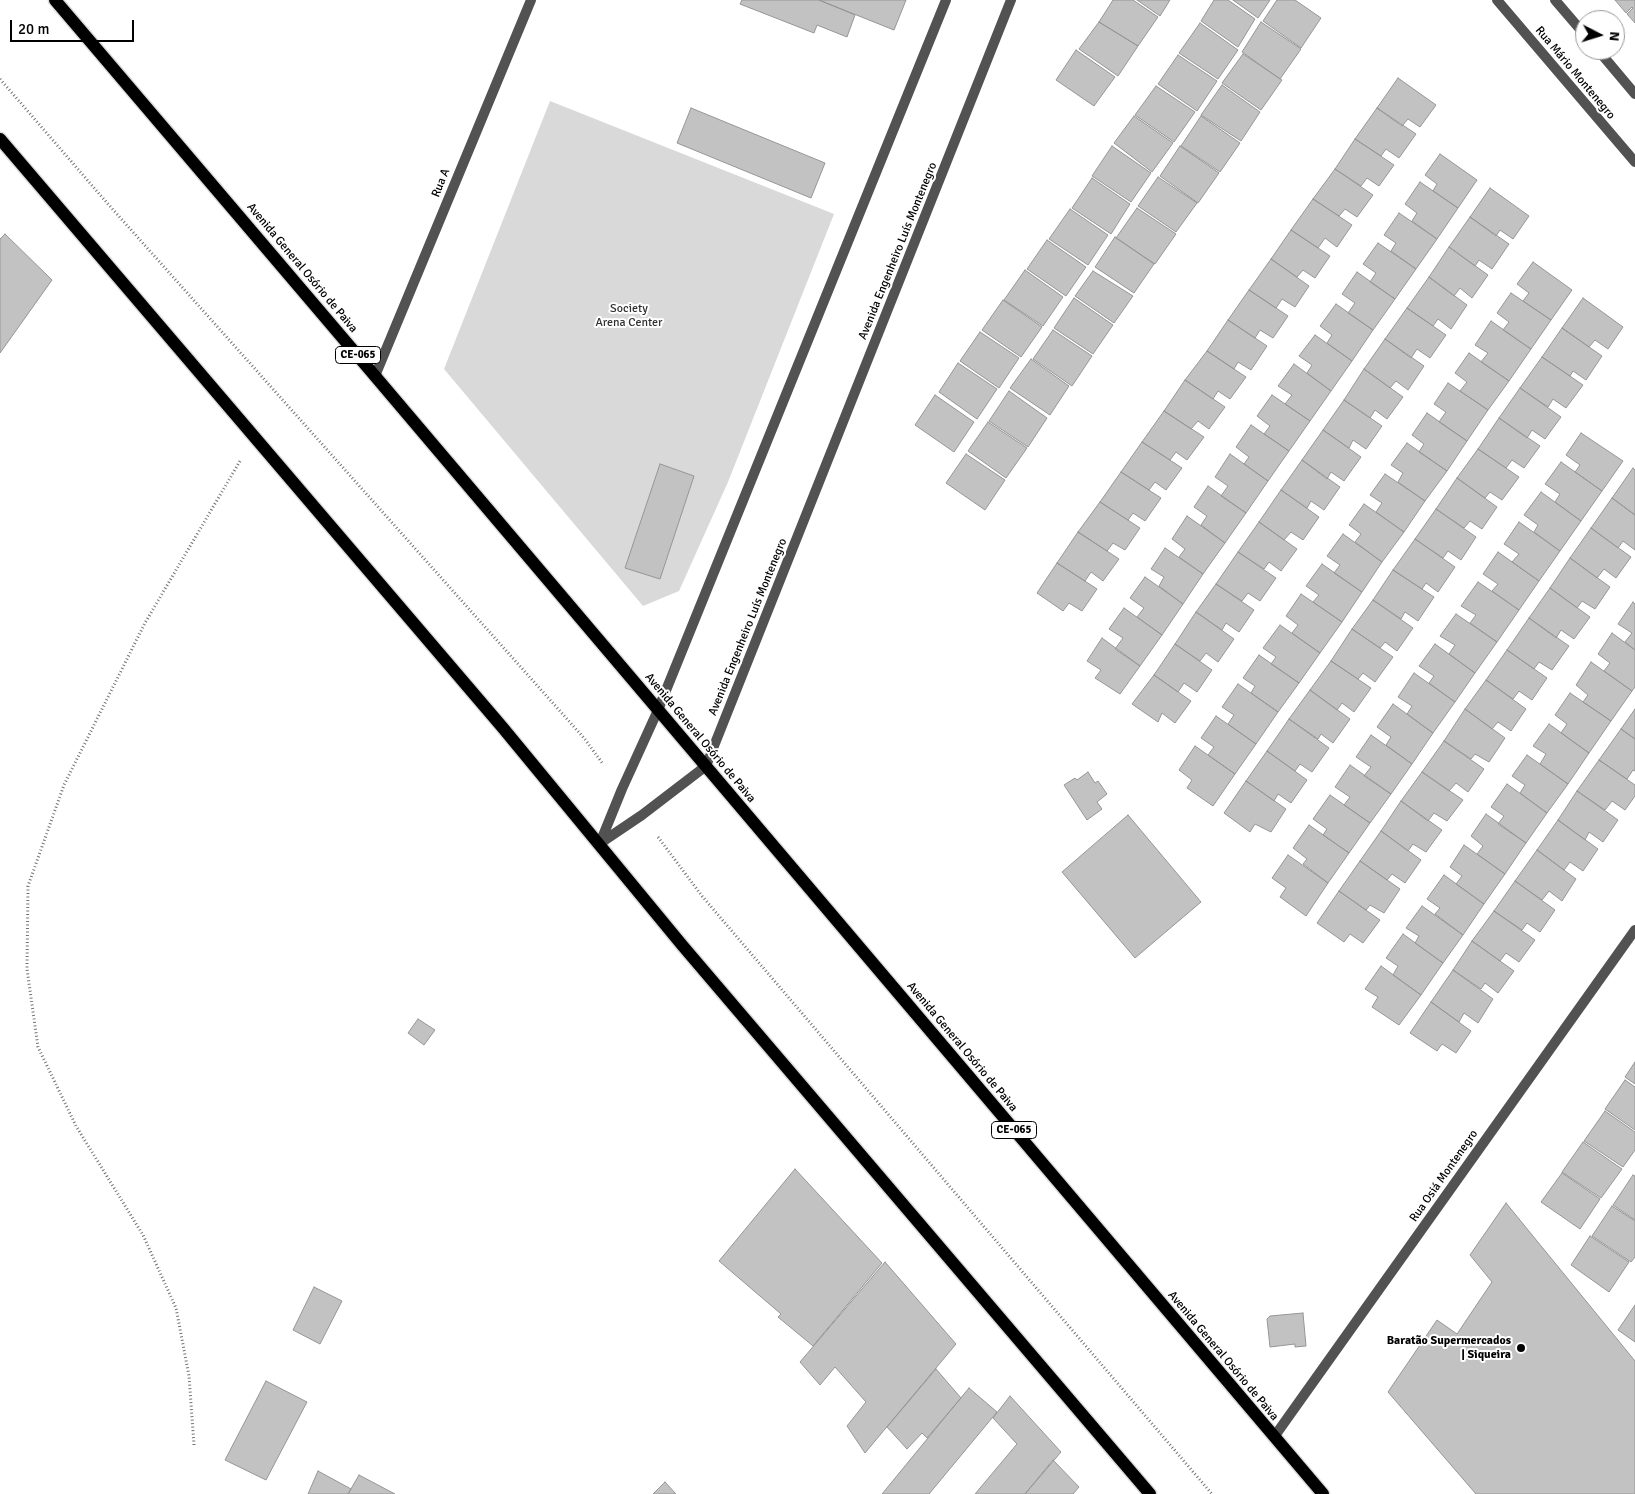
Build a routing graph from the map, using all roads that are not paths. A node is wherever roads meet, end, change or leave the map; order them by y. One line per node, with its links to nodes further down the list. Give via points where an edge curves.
1 (55, 0): 12 (main road, Avenida General Osório de Paiva / CE-065)
2 (531, 0): 12 (street, Rua A)
3 (946, 0): 13 (street)
4 (1011, 0): 14 (street, Avenida Engenheiro Luís Montenegro)
5 (1497, 0): 11 (street, Rua Mário Montenegro)
6 (1555, 0): 7 (street)
7 (1575, 23)
8 (1606, 60): 9 (street)
9 (1635, 94)
10 (0, 139): 15 (main road, via 504,728)
11 (1635, 162)
12 (376, 376): 13 (main road, Avenida General Osório de Paiva / CE-065)
13 (658, 710): 14 (main road, Avenida General Osório de Paiva / CE-065); 15 (street)
14 (706, 766): 15 (street, via 642,816); 17 (main road, Avenida General Osório de Paiva / CE-065)
15 (599, 844): 18 (main road)
16 (1635, 930): 17 (street, Rua Osiá Montenegro)
17 (1274, 1437): 19 (main road, Avenida General Osório de Paiva / CE-065)
18 (1150, 1494)
19 (1322, 1494)

